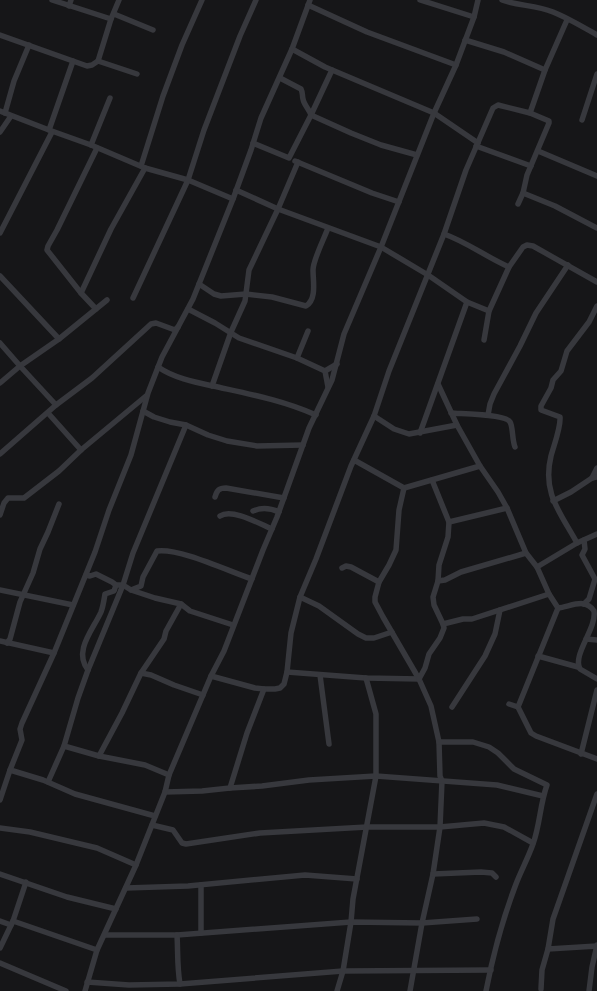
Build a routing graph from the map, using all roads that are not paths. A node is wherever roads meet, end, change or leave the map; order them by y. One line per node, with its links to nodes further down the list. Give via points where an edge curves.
1 (52, 0): 9 (street)
2 (119, 0): 10 (street)
3 (202, 0): 45 (street, via 163,96)
4 (256, 0): 47 (street, via 204,130)
5 (420, 0): 11 (street)
6 (478, 0): 11 (street)
7 (502, 0): 13 (street, via 553,12)
8 (309, 2): 19 (street); 22 (street, via 367,32)
9 (70, 3): 12 (street)
10 (114, 14): 12 (street); 14 (street)
11 (474, 17): 17 (street)
12 (110, 20): 21 (street)
13 (567, 20): 16 (street); 24 (street)
14 (153, 30)
15 (0, 35): 18 (street)
16 (597, 35)
17 (465, 40): 22 (street); 24 (street, via 504,52)
18 (29, 45): 20 (street); 29 (street)
19 (292, 49): 23 (street); 27 (street)
20 (73, 61): 21 (street, via 87,66); 35 (street)
21 (98, 61): 25 (street)
22 (456, 65): 30 (street)
23 (332, 70): 30 (street); 32 (street)
24 (544, 70): 31 (street)
25 (137, 74)
26 (597, 74): 34 (street)
27 (280, 78): 32 (street, via 301,89); 37 (street, via 261,118)
28 (110, 98): 39 (street)
29 (2, 112): 33 (street)
30 (434, 113): 38 (street); 41 (street)
31 (530, 113): 38 (street, via 495,106); 40 (street, via 549,121)
32 (310, 115): 41 (street, via 363,138); 42 (street)
33 (11, 116): 35 (street); 36 (street)
34 (582, 120)
35 (50, 131): 39 (street); 56 (street)
36 (0, 132)
37 (254, 143): 42 (street); 48 (street)
38 (477, 144): 44 (street); 57 (street)
39 (94, 146): 45 (street); 65 (street, via 47,248 48,253)
40 (538, 151): 44 (street); 46 (street)
41 (417, 155): 51 (street)
42 (289, 158): 43 (street)
43 (298, 162): 51 (street); 53 (street)
44 (531, 166): 49 (street)
45 (143, 167): 47 (street); 65 (street)
46 (597, 176)
47 (188, 180): 50 (street); 67 (street)
48 (236, 190): 50 (street); 53 (street)
49 (523, 193): 52 (street); 55 (street)
50 (233, 199): 64 (street)
51 (399, 202): 58 (street)
52 (518, 204)
53 (278, 209): 54 (street); 66 (street, via 249,270)
54 (328, 228): 58 (street); 66 (street, via 313,264 310,304 306,306 272,297)
55 (597, 228)
56 (0, 233)
57 (444, 234): 60 (street); 61 (street)
58 (381, 247): 61 (street); 81 (street, via 344,334)
59 (568, 265): 60 (street, via 530,245 523,247); 63 (street); 95 (street, via 536,313 494,394)
60 (509, 268): 73 (street)
61 (428, 275): 69 (street); 96 (street, via 389,371)
62 (0, 276): 77 (street)
63 (597, 282)
64 (199, 284): 66 (street, via 221,296); 72 (street)
65 (81, 293): 71 (street)
66 (246, 294): 76 (street)
67 (133, 298)
68 (107, 300): 71 (street)
69 (467, 302): 73 (street); 86 (street)
70 (597, 306): 112 (street, via 589,322 567,351 561,371 541,406 541,410 561,419 548,472)
71 (96, 309): 77 (street)
72 (188, 309): 74 (street); 76 (street)
73 (489, 311): 78 (street)
74 (178, 327): 83 (street); 90 (street, via 175,330 156,323 151,324 92,378)
75 (308, 331): 80 (street)
76 (231, 332): 80 (street, via 254,344); 87 (street)
77 (59, 339): 82 (street)
78 (484, 340)
79 (0, 343): 82 (street)
80 (297, 358): 84 (street)
81 (337, 364): 84 (street); 88 (street)
82 (20, 366): 85 (street); 90 (street)
83 (158, 367): 87 (street, via 172,376); 89 (street)
84 (325, 371): 88 (street)
85 (0, 383)
86 (438, 384): 93 (street); 99 (street)
87 (212, 386): 94 (street, via 277,400)
88 (328, 387): 94 (street)
89 (148, 393): 91 (street); 102 (street)
90 (56, 405): 92 (street)
91 (143, 411): 97 (street, via 154,417); 127 (street, via 131,455)
92 (48, 413): 102 (street); 103 (street)
93 (451, 413): 95 (street); 98 (street)
94 (316, 415): 100 (street)
95 (488, 415): 101 (street, via 510,421)
96 (374, 416): 99 (street, via 398,431); 104 (street)
97 (186, 425): 100 (street, via 227,441 257,446); 132 (street, via 132,554)
98 (457, 425): 99 (street); 105 (street)
99 (420, 433)
100 (303, 445): 111 (street)
101 (515, 447)
102 (81, 450): 117 (street, via 24,498 8,498)
103 (0, 454)
104 (354, 460): 109 (street); 137 (street)
105 (480, 466): 108 (street); 114 (street)
106 (597, 468): 107 (street)
107 (594, 478): 112 (street)
108 (432, 480): 109 (street); 119 (street)
109 (404, 488): 130 (street, via 399,510 396,550)
110 (214, 496): 111 (street, via 217,490 226,488)
111 (284, 498): 116 (street)
112 (553, 501): 123 (street)
113 (59, 504): 136 (street)
114 (507, 508): 119 (street); 124 (street)
115 (253, 511): 116 (street, via 264,508)
116 (279, 512): 120 (street)
117 (0, 515)
118 (220, 516): 120 (street, via 231,513)
119 (449, 522): 129 (street)
120 (272, 529): 128 (street)
121 (597, 534): 122 (street)
122 (584, 540): 123 (street); 139 (street, via 585,549 582,555 595,579 589,599)
123 (577, 543): 125 (street)
124 (526, 553): 125 (street); 129 (street)
125 (537, 567): 135 (street)
126 (342, 568): 130 (street, via 351,567)
127 (86, 575): 131 (street, via 96,574); 140 (street)
128 (252, 579): 134 (street, via 174,551 160,550 146,571 142,586); 144 (street)
129 (438, 581): 143 (street, via 433,602)
130 (379, 582): 145 (street, via 376,602)
131 (116, 585): 132 (street); 153 (street, via 114,591 105,594 102,611 82,653)
132 (123, 585): 134 (street); 153 (street)
133 (0, 590): 136 (street)
134 (131, 590): 138 (street)
135 (549, 594): 141 (street); 142 (street)
136 (24, 595): 140 (street); 149 (street)
137 (300, 597): 145 (street, via 319,606 366,638); 154 (street, via 291,632)
138 (181, 604): 144 (street, via 190,611); 155 (street, via 166,631 164,640)
139 (584, 604): 141 (street, via 577,603); 146 (street, via 592,608 595,615)
140 (73, 606): 150 (street)
141 (558, 608): 151 (street)
142 (500, 610): 143 (street, via 472,619); 165 (street, via 495,634 485,656)
143 (443, 624): 159 (street, via 443,633)
144 (233, 625): 157 (street, via 224,651)
145 (392, 632): 159 (street)
146 (586, 639): 147 (street); 152 (street)
147 (597, 640)
148 (0, 642): 149 (street)
149 (7, 643): 150 (street)
150 (54, 653): 174 (street, via 25,714 20,729 22,740)
151 (538, 656): 152 (street); 166 (street)
152 (578, 667): 160 (street)
153 (88, 670): 170 (street)
154 (287, 672): 156 (street); 161 (street, via 284,684 280,688)
155 (141, 673): 163 (street, via 151,674); 172 (street)
156 (320, 675): 158 (street); 169 (street)
157 (211, 676): 161 (street); 163 (street)
158 (366, 678): 159 (street); 176 (street, via 376,714)
159 (419, 679): 168 (street, via 431,706)
160 (597, 679)
161 (264, 689): 179 (street)
162 (597, 690): 167 (street)
163 (203, 696): 175 (street)
164 (509, 704): 166 (street)
165 (452, 707)
166 (518, 707): 171 (street, via 531,732 536,736)
167 (595, 708): 171 (street)
168 (439, 742): 177 (street); 182 (street, via 473,742 494,749 514,769 547,785)
169 (329, 744)
170 (64, 746): 172 (street); 178 (street)
171 (581, 754): 173 (street)
172 (99, 756): 175 (street, via 145,765)
173 (597, 759)
174 (10, 770): 178 (street); 183 (street)
175 (169, 775): 180 (street)
176 (376, 776): 177 (street); 179 (street); 186 (street)
177 (442, 781): 182 (street, via 497,785); 187 (street)
178 (48, 782): 184 (street, via 75,794)
179 (230, 788): 180 (street)
180 (165, 792): 184 (street)
181 (597, 794): 209 (street, via 553,919)
182 (543, 796): 189 (street)
183 (0, 800)
184 (155, 816): 185 (street)
185 (152, 825): 186 (street, via 173,830 182,843 186,844 260,833); 190 (street)
186 (367, 827): 187 (street); 194 (street)
187 (440, 827): 189 (street, via 474,823 493,824 504,827); 192 (street)
188 (0, 828): 190 (street, via 30,832 97,848)
189 (533, 843): 213 (street, via 502,926)
190 (136, 865): 197 (street)
191 (0, 874): 195 (street)
192 (433, 874): 193 (street, via 481,872 492,873); 203 (street)
193 (496, 877)
194 (357, 879): 196 (street, via 305,875); 201 (street)
195 (26, 882): 198 (street, via 67,897); 202 (street)
196 (201, 885): 197 (street); 204 (street)
197 (126, 888): 198 (street)
198 (116, 909): 205 (street)
199 (477, 919): 203 (street)
200 (0, 921): 202 (street)
201 (351, 922): 203 (street); 204 (street); 214 (street)
202 (12, 923): 208 (street); 210 (street)
203 (422, 923): 212 (street)
204 (201, 933): 206 (street)
205 (104, 935): 206 (street); 210 (street)
206 (176, 935): 217 (street)
207 (597, 946): 209 (street); 225 (street)
208 (0, 948)
209 (548, 949): 218 (street, via 542,970)
210 (98, 950): 215 (street)
211 (0, 963): 219 (street)
212 (414, 970): 213 (street); 214 (street); 223 (street)
213 (492, 970): 224 (street)
214 (342, 971): 217 (street); 222 (street)
215 (87, 982): 216 (street, via 129,985); 220 (street)
216 (167, 983): 217 (street); 221 (street)
217 (180, 984)
218 (541, 989)
219 (66, 991)
220 (85, 991)
221 (166, 991)
222 (337, 991)
223 (410, 991)
224 (486, 991)
225 (589, 991)

